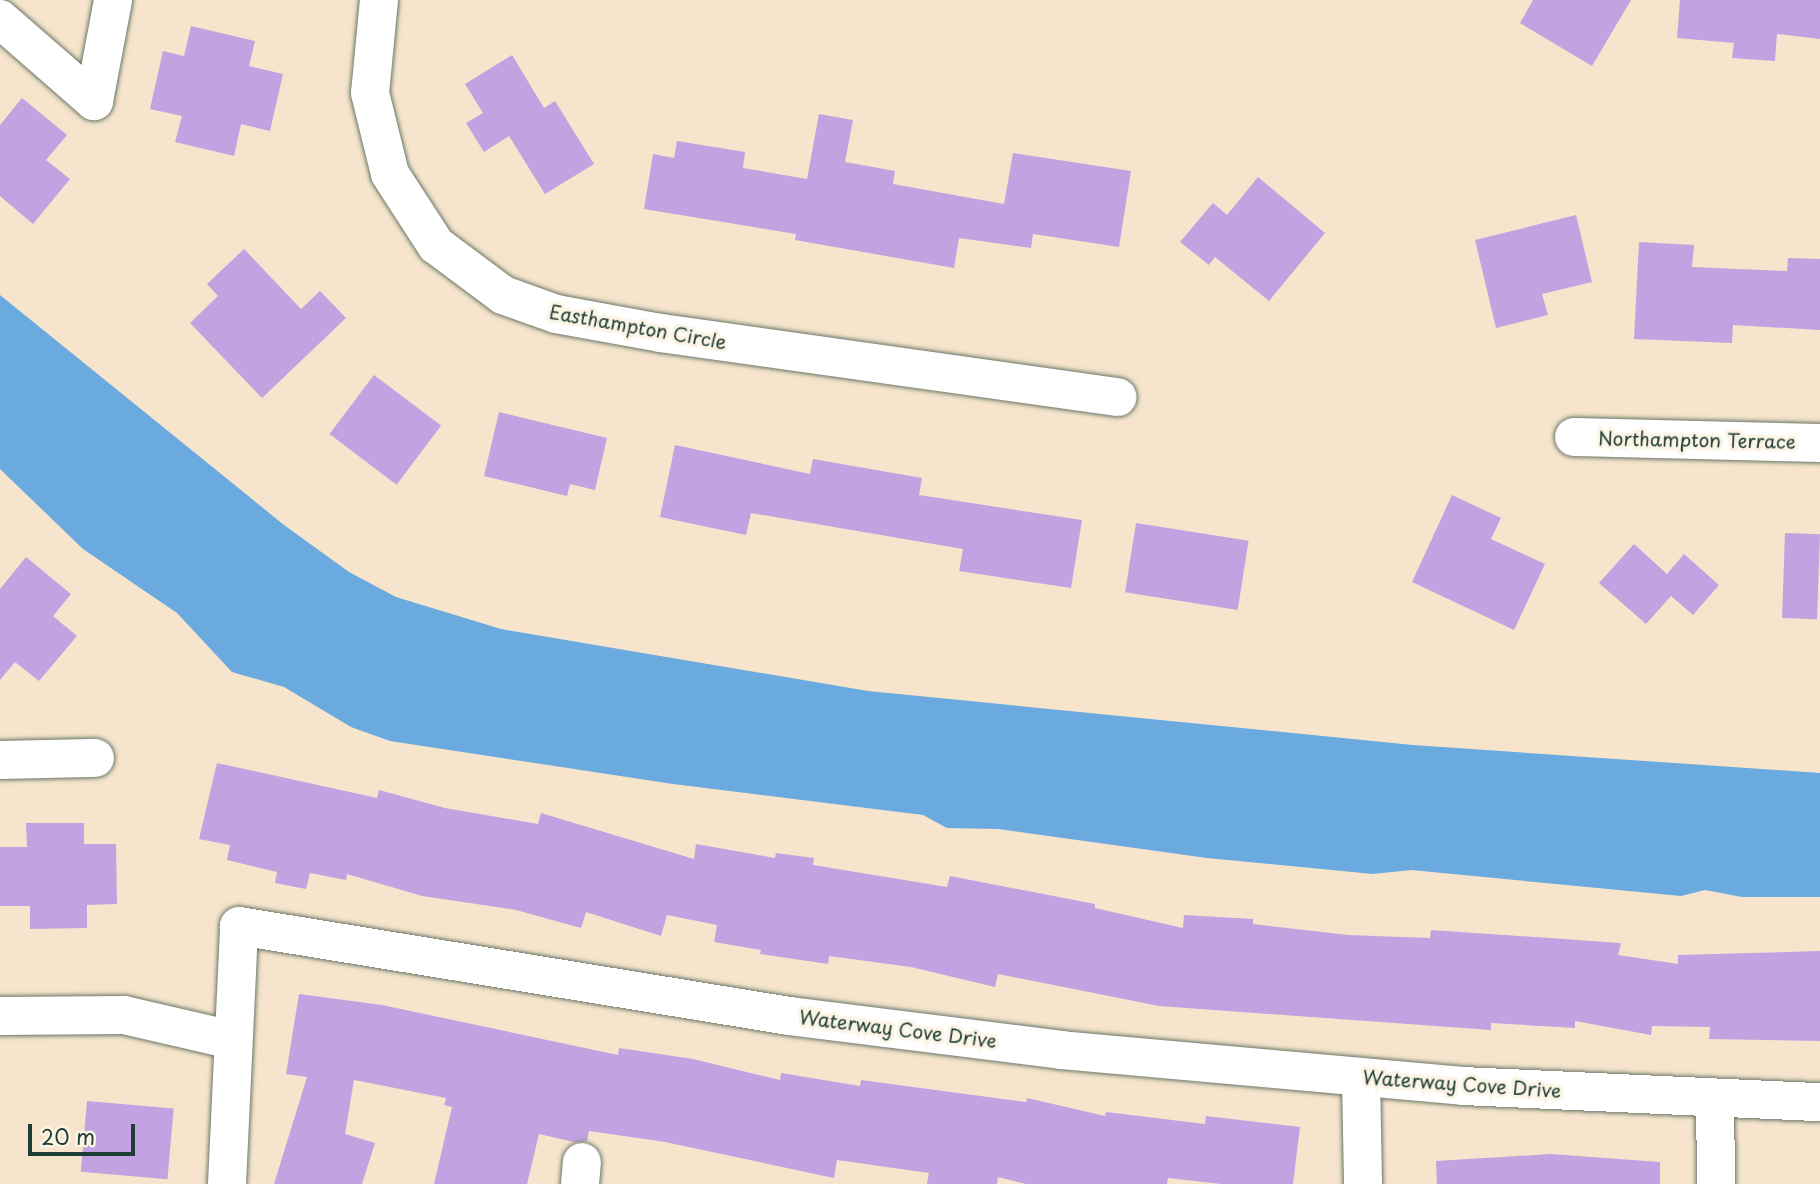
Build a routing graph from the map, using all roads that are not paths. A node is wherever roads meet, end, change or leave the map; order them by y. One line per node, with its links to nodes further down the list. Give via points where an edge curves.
1 (113, 0): 3 (street, via 94,101)
2 (379, 0): 4 (street, Easthampton Circle, via 370,93 390,174 436,244 503,295 556,314 661,333)
3 (0, 19)
4 (1118, 397)
5 (1574, 437): 6 (street, Northampton Terrace)
6 (1820, 443)
7 (95, 758): 8 (street)
8 (0, 760)
9 (0, 1016): 10 (street, via 124,1015)
10 (232, 1040): 11 (street, Waterway Cove Drive, via 239,926 789,1016 1061,1050); 14 (street, Waterway Cove Drive)
11 (1361, 1078): 12 (street, Waterway Cove Drive); 15 (street)
12 (1715, 1098): 13 (street, Waterway Cove Drive); 16 (street)
13 (1820, 1102)
14 (227, 1184)
15 (1363, 1184)
16 (1716, 1184)

